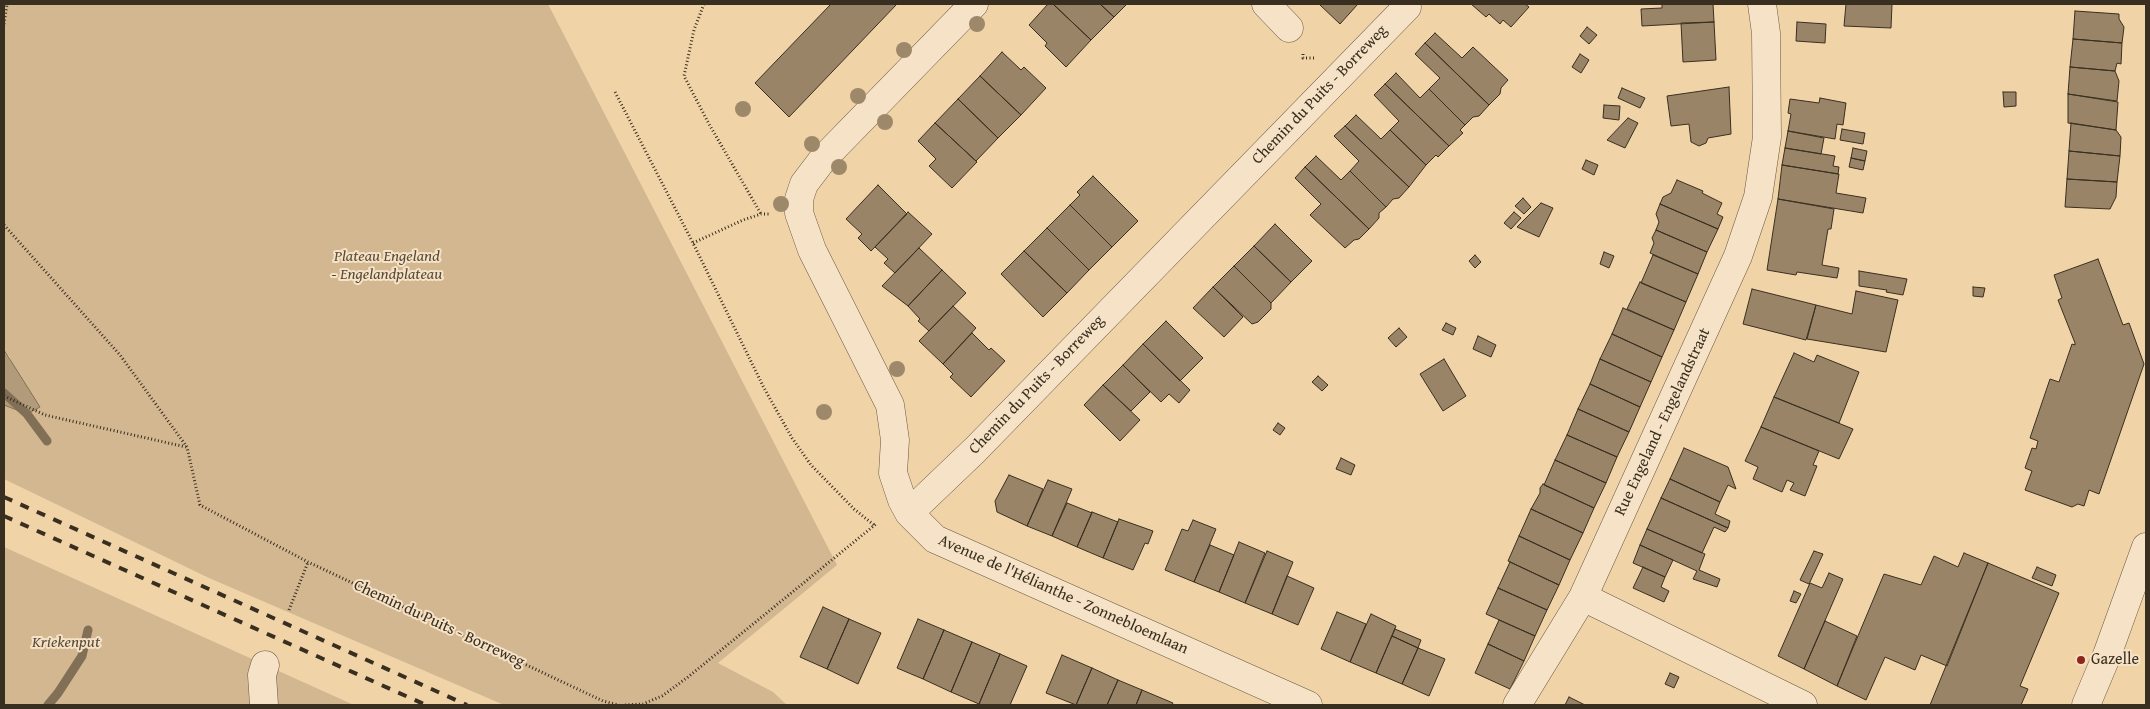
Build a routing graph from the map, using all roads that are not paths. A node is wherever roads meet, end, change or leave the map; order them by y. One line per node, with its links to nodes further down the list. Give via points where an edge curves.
1 (974, 4): 6 (street, Avenue de l'Hélianthe - Zonnebloemlaan, via 823,159 804,184 799,199 799,213 812,250 890,405 894,423 893,472)
2 (1266, 4): 5 (street)
3 (1762, 4): 8 (street, Rue Engeland - Engelandstraat, via 1766,33 1767,137 1758,197 1738,256)
4 (1407, 7): 6 (street, Chemin du Puits - Borreweg)
5 (1289, 28)
6 (910, 513): 11 (street, Avenue de l'Hélianthe - Zonnebloemlaan, via 935,539)
7 (2146, 547): 14 (street)
8 (1583, 597): 12 (street); 13 (street)
9 (264, 665): 10 (street)
10 (264, 705)
11 (1308, 705)
12 (1517, 705)
13 (1803, 705)
14 (2086, 705)

